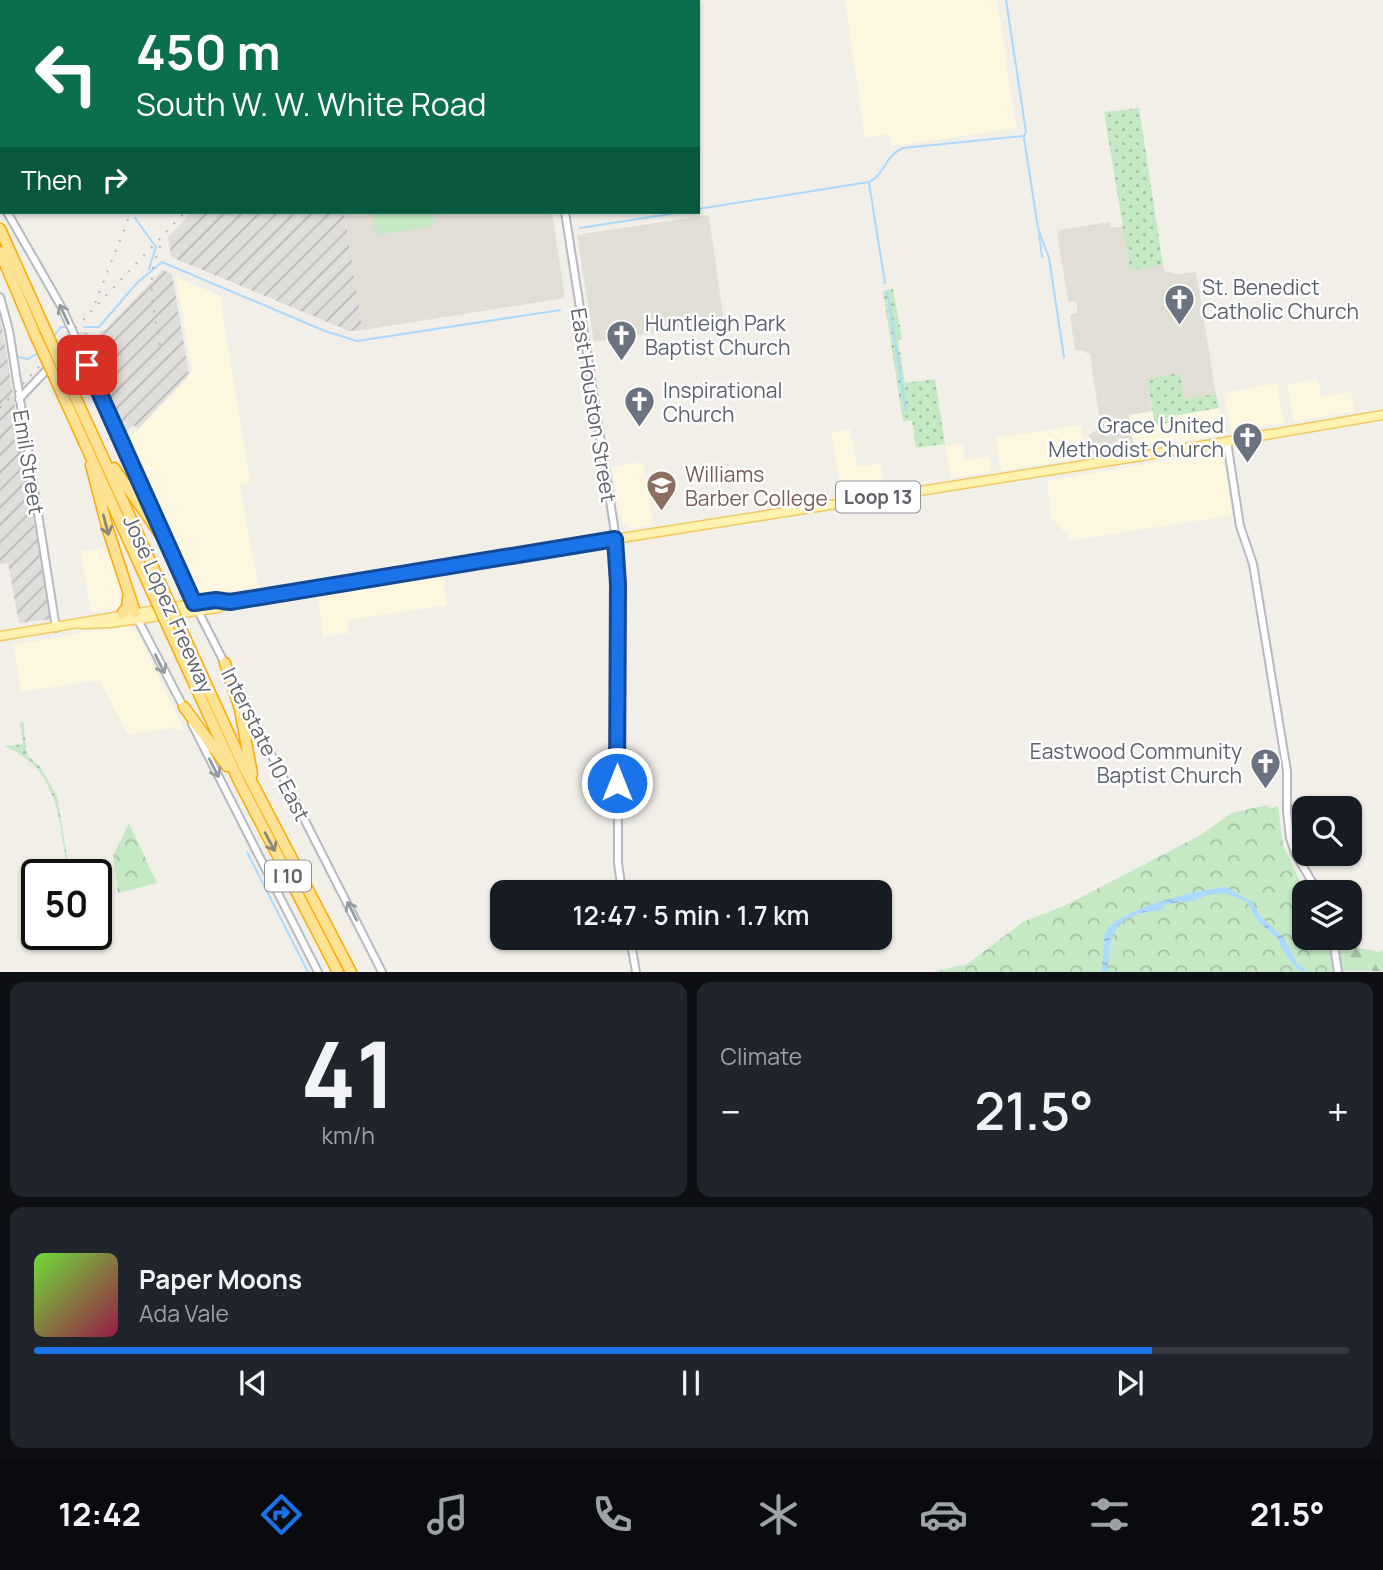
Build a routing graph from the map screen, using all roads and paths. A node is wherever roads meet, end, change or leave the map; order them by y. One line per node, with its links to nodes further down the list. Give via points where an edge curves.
1 (8, 214): 6 (main road, Interstate 10 East, one-way to 1)
2 (565, 214): 14 (main road, East Houston Street)
3 (0, 229): 7 (highway, José López Freeway / I 10, bridge, via 45,329)
4 (0, 252): 7 (highway, José López Freeway / I 10, bridge, via 37,339)
5 (0, 297): 8 (main road, Emil Street)
6 (75, 340): 9 (main road); 15 (main road, Interstate 10 East)
7 (59, 375): 12 (highway, José López Freeway / I 10)
8 (17, 384): 9 (main road); 10 (main road, Emil Street)
9 (29, 389): 10 (main road)
10 (19, 399): 21 (main road, Emil Street)
11 (1383, 415): 13 (main road, Loop 13)
12 (90, 440): 15 (highway); 16 (highway, one-way to 16, via 107,530); 22 (highway, José López Freeway / I 10, bridge)
13 (1227, 442): 14 (main road, Loop 13); 29 (main road, via 1240,526 1253,564 1287,771 1290,838)
14 (615, 539): 17 (main road, Loop 13, via 230,602 216,600); 28 (main road, East Houston Street)
15 (174, 554): 17 (main road, Interstate 10 East)
16 (128, 594): 18 (highway); 19 (highway)
17 (196, 607): 19 (main road, Loop 13); 24 (main road, Interstate 10 East)
18 (122, 614): 19 (main road, Loop 13); 20 (main road, Loop 13)
19 (136, 616): 20 (main road, Loop 13); 25 (main road, one-way to 25)
20 (81, 624): 21 (main road, Loop 13)
21 (56, 628): 23 (main road, Loop 13)
22 (175, 628): 26 (highway, José López Freeway / I 10); 27 (highway, José López Freeway / I 10)
23 (0, 636)
24 (225, 663): 27 (highway); 35 (main road, Interstate 10 East, one-way to 24)
25 (184, 707): 26 (highway); 32 (main road, one-way to 32)
26 (239, 781): 33 (highway, José López Freeway / I 10, one-way to 33)
27 (259, 797): 34 (highway, José López Freeway / I 10)
28 (620, 880)
29 (1311, 880)
30 (632, 950): 36 (main road)
31 (1335, 950): 37 (main road)
32 (318, 971)
33 (338, 971)
34 (351, 971)
35 (382, 971)
36 (636, 971)
37 (1338, 971)

